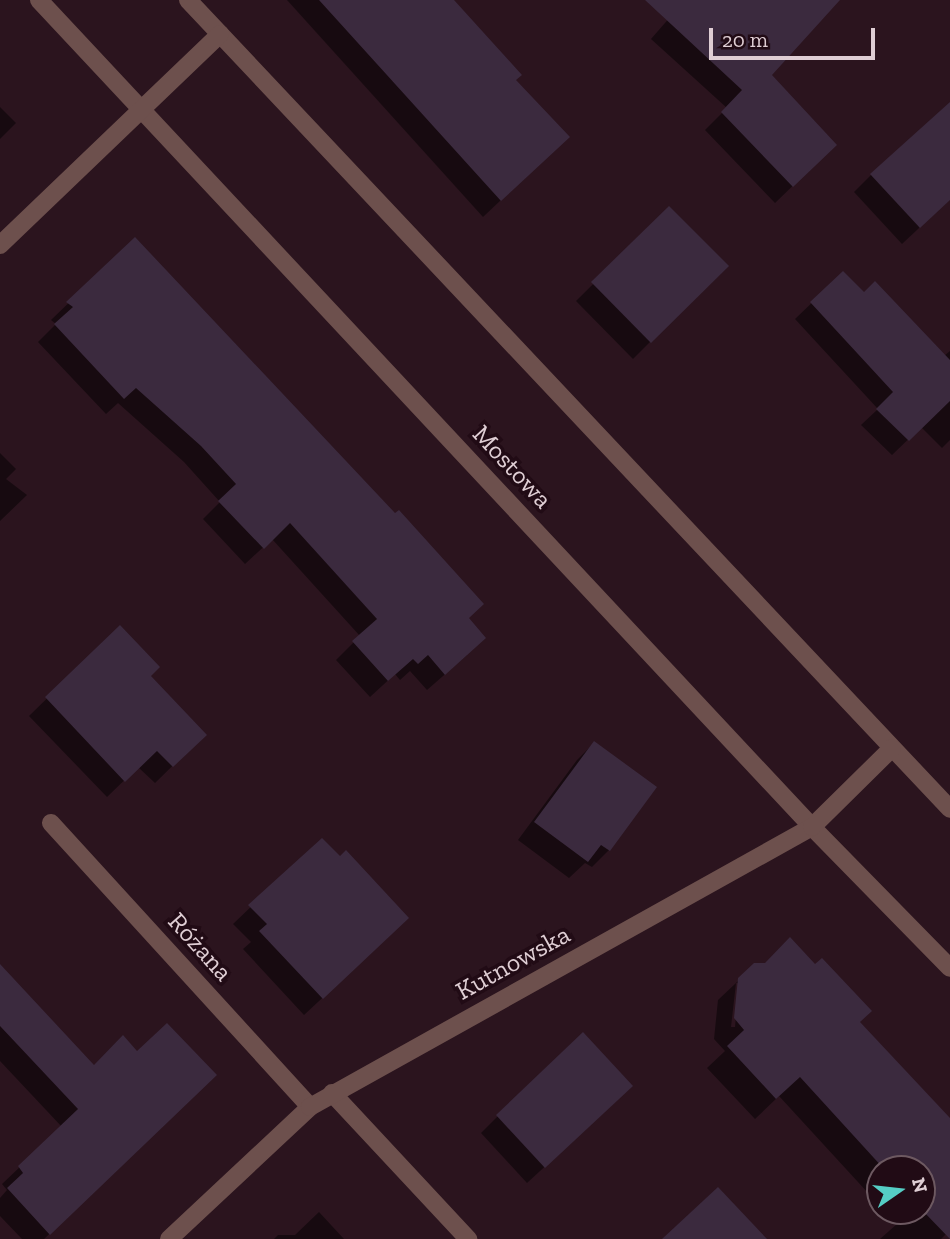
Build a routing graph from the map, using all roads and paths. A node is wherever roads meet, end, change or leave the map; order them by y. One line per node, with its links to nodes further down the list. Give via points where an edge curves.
1 (39, 0): 4 (street, Mostowa)
2 (188, 0): 3 (street)
3 (220, 34): 4 (street); 6 (street)
4 (143, 109): 5 (street); 9 (street, Mostowa)
5 (0, 245)
6 (892, 748): 7 (street); 9 (street, Kutnowska)
7 (950, 809)
8 (51, 823): 12 (street, Różana)
9 (812, 827): 10 (street, Mostowa); 11 (street, Kutnowska)
10 (950, 968)
11 (332, 1093): 12 (street, Kutnowska); 14 (street)
12 (310, 1107): 13 (street, Kutnowska)
13 (169, 1239)
14 (468, 1239)

